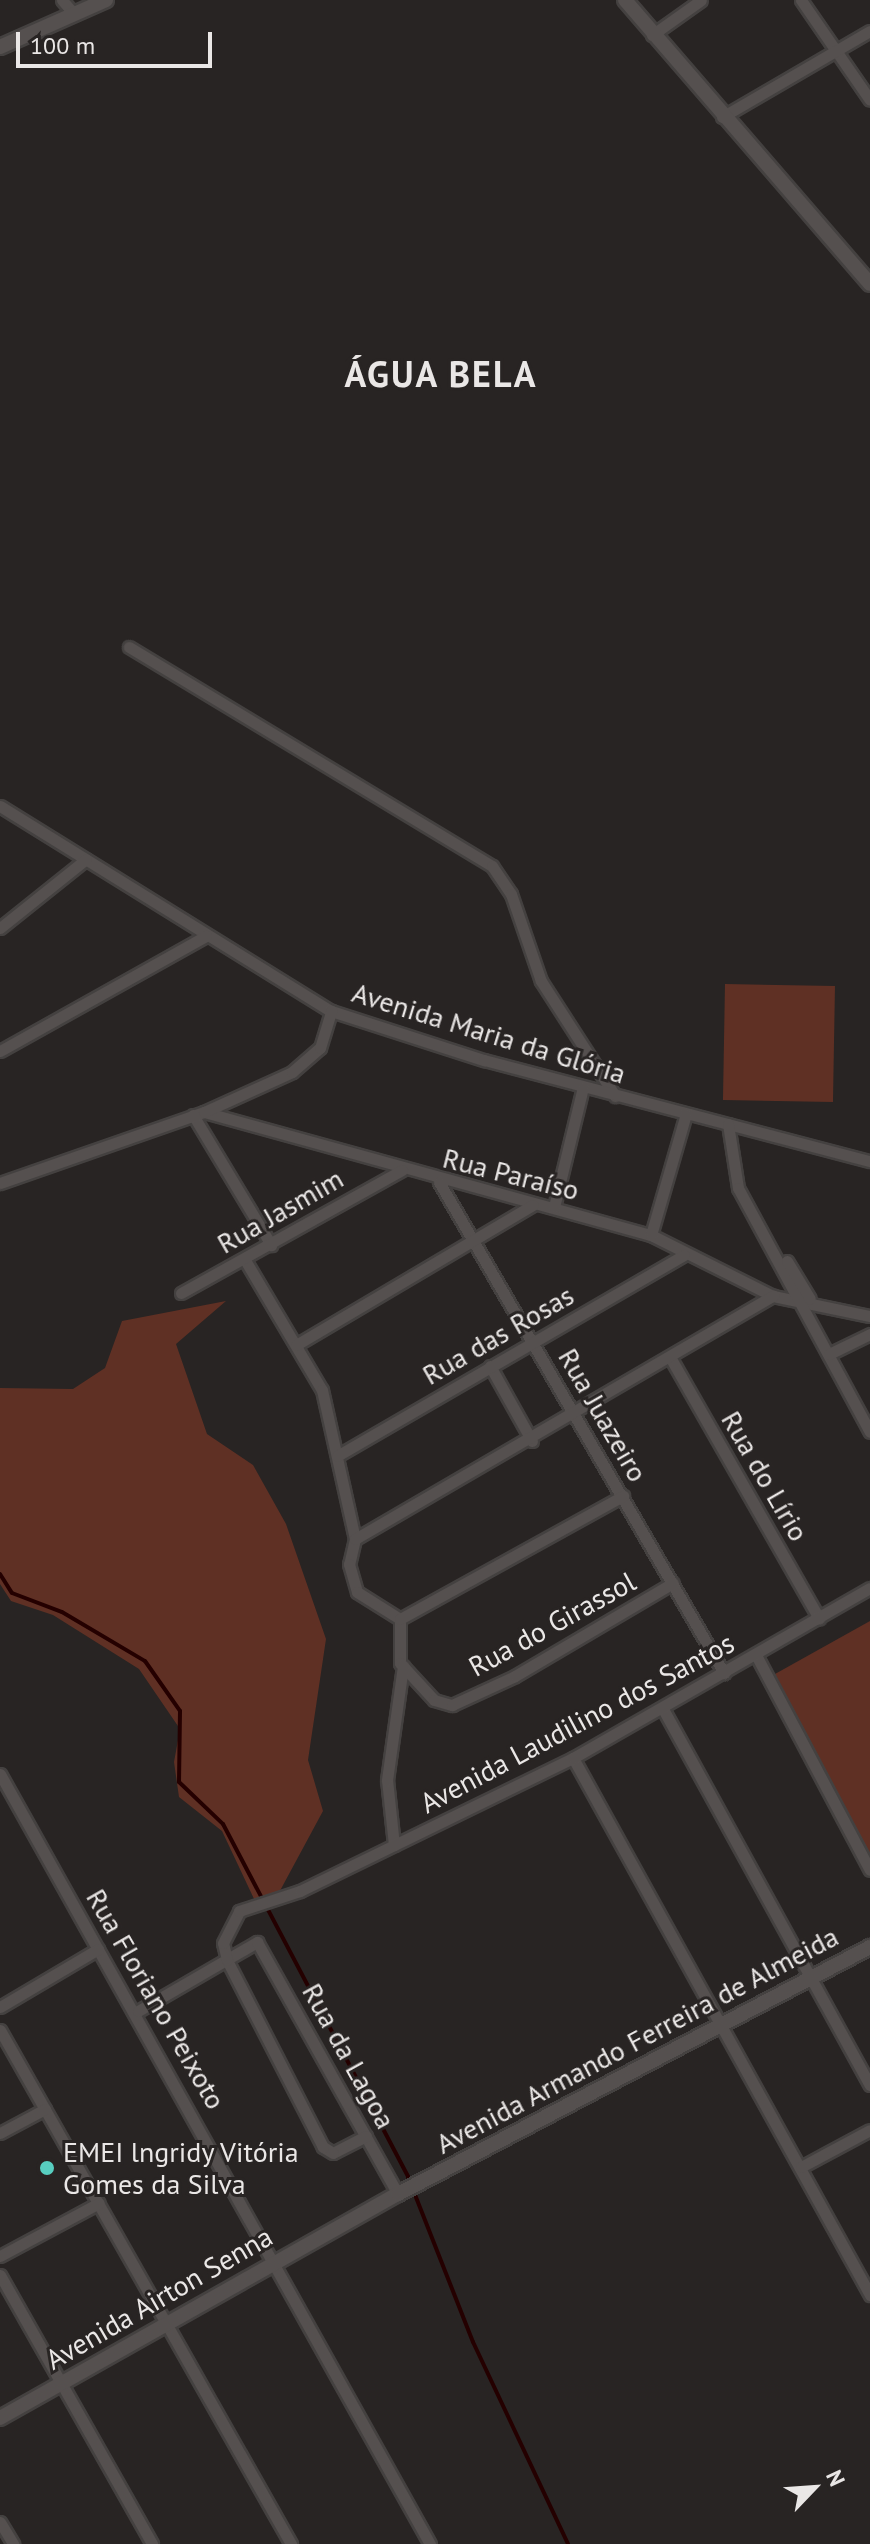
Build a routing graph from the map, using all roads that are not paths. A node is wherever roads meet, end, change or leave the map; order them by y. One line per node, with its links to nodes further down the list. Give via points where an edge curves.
1 (62, 0): 6 (street)
2 (106, 0): 6 (street)
3 (625, 0): 8 (street)
4 (701, 0): 8 (street)
5 (801, 0): 10 (street)
6 (74, 14): 9 (street)
7 (870, 31): 10 (street)
8 (652, 35): 12 (street)
9 (0, 47)
10 (835, 51): 11 (street); 12 (street)
11 (870, 100)
12 (722, 117): 13 (street)
13 (870, 284)
14 (129, 647): 22 (street, via 492,866 511,894 541,981)
15 (1, 808): 16 (street, Avenida Maria da Glória)
16 (86, 859): 17 (street); 18 (street, Avenida Maria da Glória)
17 (0, 928)
18 (206, 936): 19 (street, Avenida Maria da Glória); 20 (street)
19 (331, 1011): 21 (street, Avenida Maria da Glória); 23 (street, via 310,1060)
20 (0, 1051)
21 (583, 1087): 22 (street, Avenida Maria da Glória); 31 (street)
22 (615, 1096): 24 (street, Avenida Maria da Glória)
23 (198, 1114): 27 (street, Rua Paraíso); 29 (street); 34 (street)
24 (686, 1114): 25 (street, Avenida Maria da Glória); 32 (street)
25 (728, 1124): 26 (street, Avenida Maria da Glória); 39 (street, via 736,1182)
26 (870, 1161)
27 (402, 1170): 28 (street, Rua Paraíso); 34 (street, Rua Jasmim)
28 (439, 1182): 30 (street, Rua Paraíso); 33 (street, Rua Juazeiro)
29 (0, 1183)
30 (533, 1205): 31 (street, Rua Paraíso); 33 (street)
31 (554, 1207): 32 (street, Rua Paraíso)
32 (651, 1235): 35 (street, Rua Paraíso)
33 (471, 1240): 42 (street, Rua Juazeiro); 43 (street)
34 (271, 1245): 36 (street, Rua Jasmim)
35 (684, 1255): 38 (street, Rua Paraíso); 42 (street, Rua das Rosas)
36 (245, 1260): 37 (street, Rua Jasmim); 43 (street)
37 (181, 1293)
38 (773, 1296): 39 (street, Rua Paraíso); 45 (street)
39 (804, 1298): 40 (street, Rua Paraíso); 44 (street)
40 (870, 1316)
41 (870, 1334): 44 (street)
42 (532, 1340): 46 (street, Rua das Rosas); 47 (street, Rua Juazeiro)
43 (296, 1345): 50 (street, via 322,1390)
44 (829, 1354): 48 (street)
45 (670, 1357): 47 (street); 55 (street, Rua do Lírio)
46 (490, 1366): 49 (street); 50 (street, Rua das Rosas)
47 (575, 1415): 49 (street); 51 (street, Rua Juazeiro)
48 (870, 1432)
49 (532, 1441): 52 (street)
50 (337, 1456): 52 (street)
51 (623, 1496): 53 (street, Rua Juazeiro); 56 (street)
52 (355, 1539): 56 (street, via 349,1564 357,1592)
53 (673, 1583): 58 (street, Rua do Girassol, via 452,1705 434,1700); 59 (street, Rua Juazeiro)
54 (870, 1588): 55 (street, Avenida Laudilino dos Santos)
55 (819, 1618): 57 (street, Avenida Laudilino dos Santos)
56 (400, 1619): 58 (street)
57 (756, 1655): 59 (street, Avenida Laudilino dos Santos); 64 (street)
58 (403, 1666): 63 (street, via 387,1780)
59 (724, 1673): 60 (street, Avenida Laudilino dos Santos)
60 (663, 1709): 61 (street, Avenida Laudilino dos Santos); 68 (street)
61 (573, 1758): 63 (street, Avenida Laudilino dos Santos); 71 (street)
62 (0, 1774): 66 (street, Rua Floriano Peixoto)
63 (394, 1845): 67 (street, Avenida Laudilino dos Santos, via 300,1891 239,1911 223,1943)
64 (870, 1870)
65 (870, 1947): 68 (street, Avenida Armando Ferreira de Almeida)
66 (98, 1949): 69 (street); 70 (street, Rua Floriano Peixoto)
67 (227, 1960): 70 (street); 77 (street, Rua da Lagoa, via 257,1942); 77 (street, via 323,2147 337,2152)
68 (814, 1978): 71 (street, Avenida Armando Ferreira de Almeida); 73 (street)
69 (0, 2007)
70 (138, 2011): 83 (street, Rua Floriano Peixoto)
71 (724, 2027): 78 (street); 79 (street, Avenida Armando Ferreira de Almeida)
72 (0, 2030): 74 (street)
73 (870, 2085)
74 (45, 2109): 76 (street); 81 (street)
75 (870, 2130): 78 (street)
76 (0, 2133)
77 (366, 2136): 80 (street, Rua da Lagoa)
78 (801, 2167): 85 (street)
79 (428, 2179): 80 (street, Avenida Airton Senna)
80 (401, 2193): 83 (street, Avenida Airton Senna)
81 (99, 2203): 82 (street); 86 (street)
82 (0, 2256)
83 (277, 2261): 86 (street, Avenida Airton Senna); 93 (street, Rua Floriano Peixoto)
84 (0, 2275): 87 (street)
85 (870, 2295)
86 (166, 2323): 87 (street, Avenida Airton Senna); 92 (street)
87 (61, 2384): 88 (street, Avenida Airton Senna); 91 (street)
88 (0, 2418)
89 (0, 2522): 90 (street)
90 (13, 2544)
91 (152, 2544)
92 (291, 2544)
93 (430, 2544)

